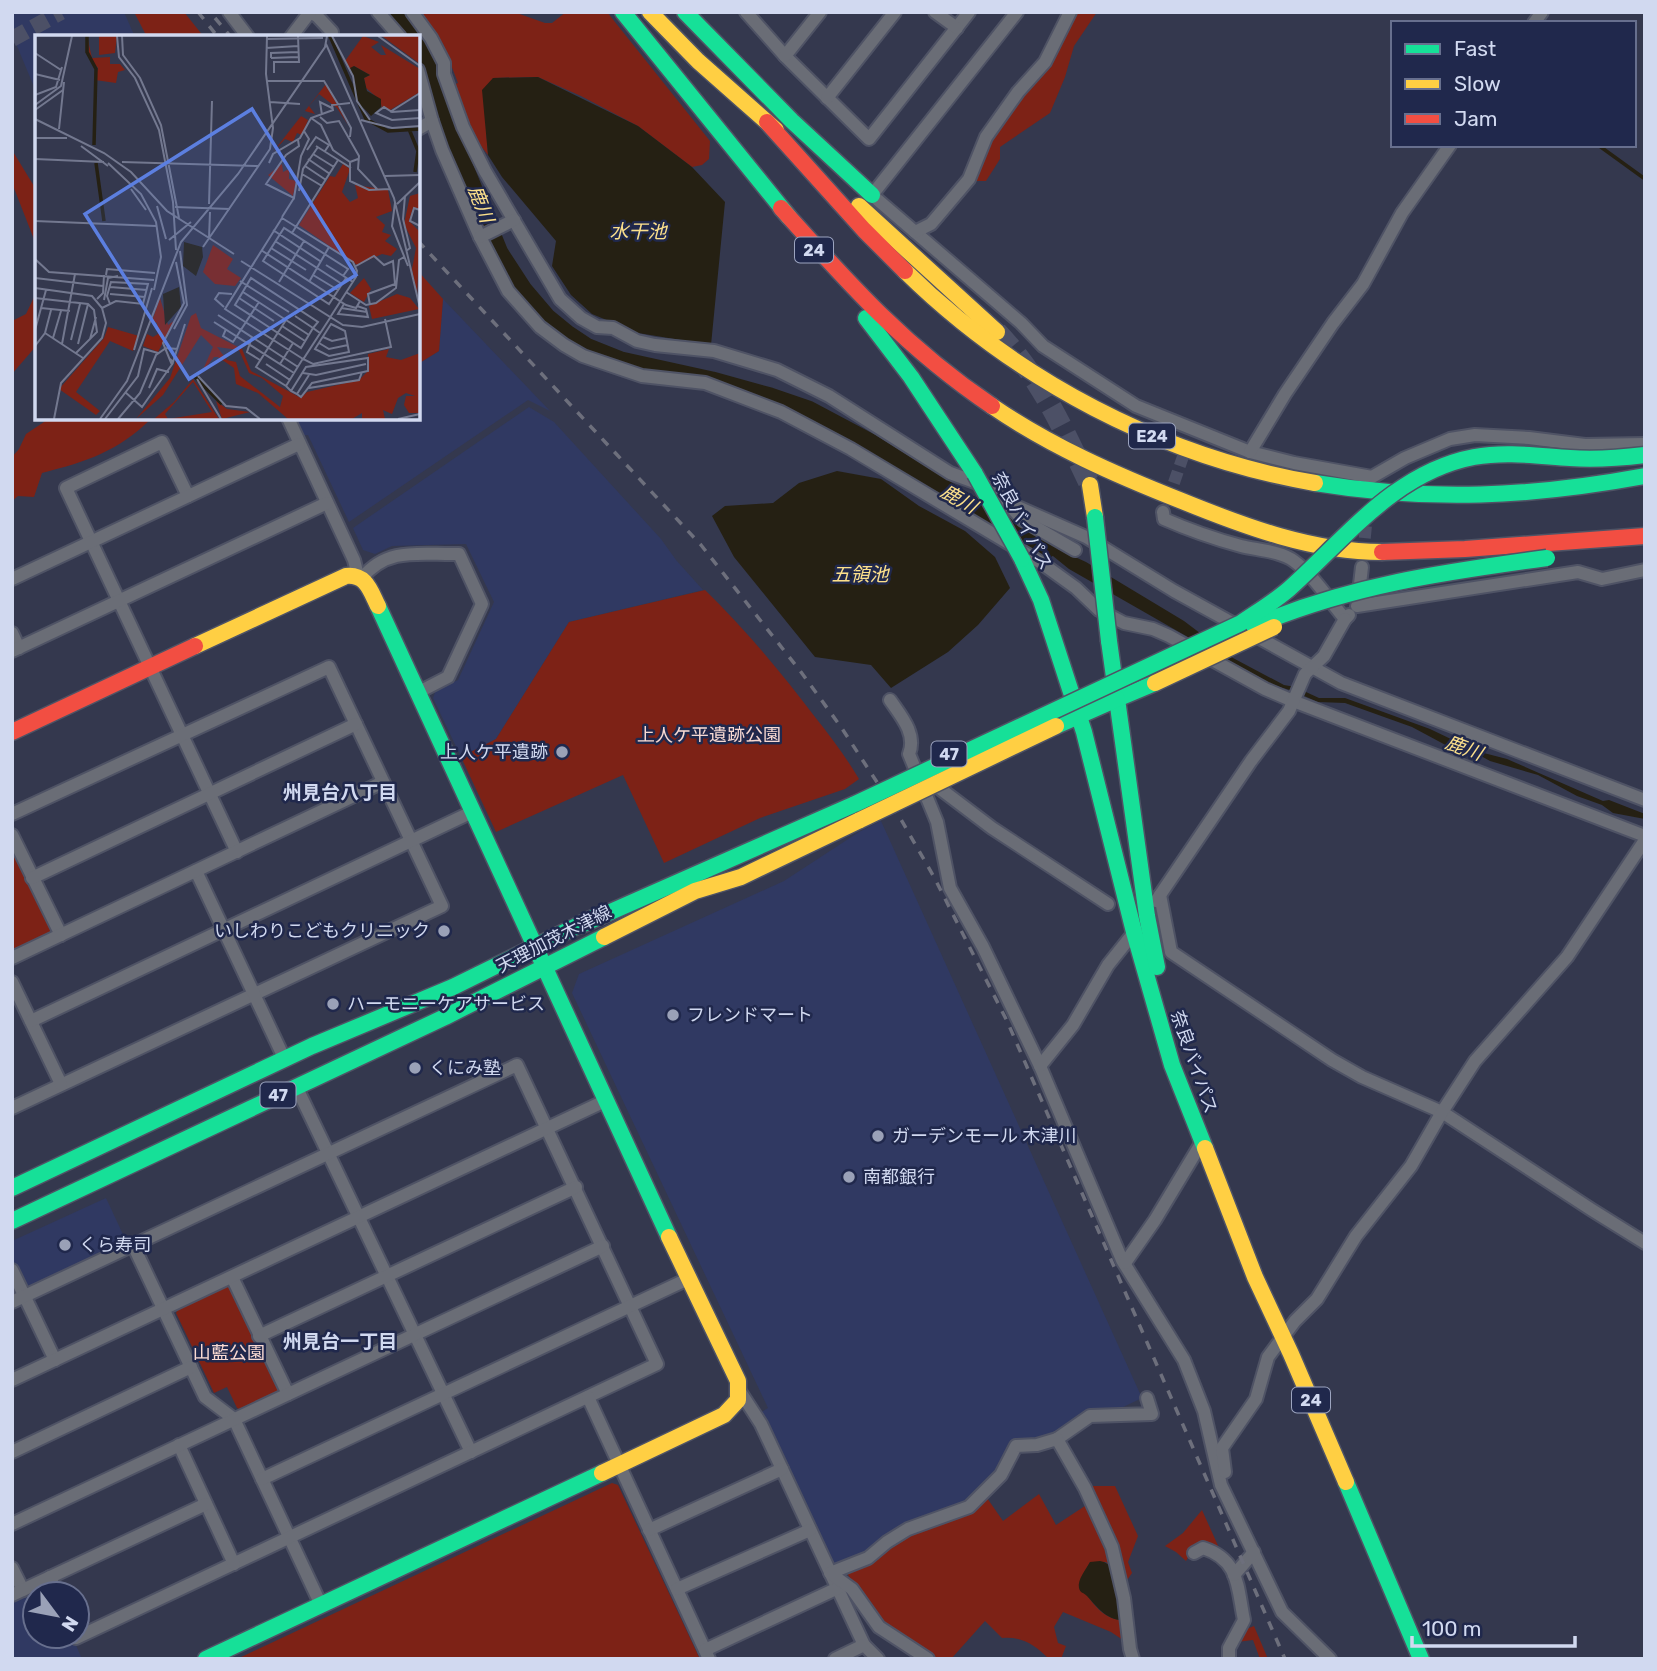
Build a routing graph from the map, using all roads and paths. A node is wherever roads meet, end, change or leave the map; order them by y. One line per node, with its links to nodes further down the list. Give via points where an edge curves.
1 (229, 12): 17 (street)
2 (310, 12): 16 (street); 18 (street)
3 (378, 12): 19 (street)
4 (412, 12): 29 (street, via 431,38 463,127)
5 (623, 12): 28 (main road, 奈良バイパス / 24)
6 (650, 12): 24 (main road)
7 (685, 12): 27 (main road)
8 (746, 12): 20 (street)
9 (820, 12): 20 (street)
10 (895, 12): 22 (street)
11 (935, 12): 15 (street)
12 (969, 12): 15 (street)
13 (1017, 12): 27 (street)
14 (1070, 12): 30 (street, via 1045,62 986,137 969,179 931,224)
15 (957, 28): 22 (street, via 869,139)
16 (332, 32)
17 (246, 35)
18 (293, 35)
19 (398, 35)
20 (785, 56): 22 (street)
21 (420, 77): 23 (street)
22 (827, 99)
23 (432, 121): 25 (street); 31 (street)
24 (767, 122): 32 (main road); 39 (main road, E24, via 879,245 970,329 1038,376 1149,434 1277,475 1412,495 1548,492)
25 (420, 128)
26 (1449, 147): 36 (street)
27 (872, 195): 30 (street)
28 (781, 208): 45 (main road, via 872,308 957,383 1080,457 1187,504 1287,538 1339,549 1451,550); 62 (main road, 奈良バイパス / 24, bridge, via 911,377 975,474 1041,600)
29 (514, 220): 31 (street); 42 (street, via 560,299 581,318 637,341 714,351 777,370 830,396 950,473 984,485)
30 (915, 232): 36 (street, via 1043,346 1136,406 1191,434)
31 (480, 237): 64 (street, via 526,313 583,356 642,376 705,383 781,412 1040,562 1107,614 1169,636 1265,689)
32 (997, 332)
33 (289, 420): 34 (street)
34 (299, 444): 41 (street); 43 (street)
35 (1645, 444): 36 (street, via 1475,435 1450,439 1372,477)
36 (1250, 452)
37 (1645, 455): 38 (main road, bridge)
38 (1570, 458): 60 (main road, bridge, via 1521,445 1490,443 1426,459 1368,498 1259,599); 74 (main road, bridge, via 1494,454 1428,471 1384,499 1293,585 1241,623)
39 (1645, 476)
40 (1090, 485): 60 (main road, 奈良バイパス / 24, bridge)
41 (188, 496): 46 (street); 46 (street, via 162,442 66,488)
42 (1004, 501): 47 (street, via 1023,520); 59 (street, via 1086,537)
43 (327, 503): 51 (street); 53 (street)
44 (1163, 512): 55 (street, via 1164,519 1181,527 1287,557)
45 (1645, 538): 48 (main road)
46 (90, 542): 52 (street); 53 (street)
47 (1075, 550)
48 (1547, 558): 63 (main road, bridge, via 1342,603 1262,632); 74 (main road, bridge, via 1389,581 1309,603)
49 (1362, 567): 54 (street)
50 (1645, 570): 54 (street, via 1602,579 1578,572)
51 (360, 577): 58 (main road, via 346,576); 61 (main road, via 369,587); 61 (street, via 391,555 459,554 482,604 448,677)
52 (12, 579)
53 (118, 601): 57 (street); 58 (street)
54 (1357, 606): 55 (street)
55 (1345, 619): 59 (street, via 1324,656)
56 (12, 633): 57 (street)
57 (16, 649)
58 (150, 668): 68 (main road); 69 (street)
59 (1309, 670): 64 (street); 73 (street)
60 (1114, 675): 62 (main road, 47); 63 (main road, 奈良バイパス / 24)
61 (417, 693): 75 (main road)
62 (1073, 696): 66 (main road, 奈良バイパス / 24); 74 (main road, 47, bridge)
63 (1117, 699): 66 (main road, 47); 85 (main road, 奈良バイパス / 24)
64 (1294, 699): 78 (street); 83 (street)
65 (890, 700): 70 (street, via 905,723 913,745 909,754)
66 (1079, 715): 74 (main road, 47, bridge); 87 (main road, 奈良バイパス / 24)
67 (356, 724): 69 (street, via 329,667); 71 (street); 72 (street)
68 (12, 732)
69 (181, 734): 72 (street); 76 (street)
70 (919, 778): 84 (street, via 931,781 992,828); 96 (street, via 937,822 950,888)
71 (383, 782): 79 (street); 80 (street)
72 (208, 793): 80 (street); 82 (street)
73 (1645, 800)
74 (856, 808): 89 (main road, 天理加茂木津線 / 47); 91 (main road, 天理加茂木津線 / 47)
75 (472, 812): 79 (street); 89 (main road)
76 (12, 814)
77 (12, 835): 82 (street)
78 (1645, 838): 101 (street, via 1567,957 1475,1061)
79 (411, 841): 86 (street); 93 (street, via 442,906)
80 (237, 852): 81 (street)
81 (196, 871): 86 (street); 88 (street)
82 (32, 877): 88 (street)
83 (1160, 895): 85 (street); 101 (street, via 1171,952 1332,1060)
84 (1108, 904)
85 (1147, 916): 87 (street); 103 (main road, 奈良バイパス / 24)
86 (224, 930): 93 (street); 94 (street)
87 (1135, 932): 96 (street); 103 (main road, 奈良バイパス / 24, via 1172,1065)
88 (61, 935): 90 (street)
89 (534, 947): 91 (main road); 95 (main road, 天理加茂木津線 / 47)
90 (12, 958)
91 (543, 966): 98 (main road, 天理加茂木津線 / 47); 99 (main road)
92 (12, 982): 94 (street)
93 (254, 994): 95 (street); 97 (street)
94 (32, 1021): 97 (street)
95 (285, 1060): 106 (main road, 天理加茂木津線 / 47)
96 (1040, 1066): 112 (street)
97 (61, 1084): 100 (street)
98 (296, 1086): 104 (street); 108 (main road, 天理加茂木津線 / 47)
99 (607, 1100): 102 (street); 116 (main road)
100 (12, 1108)
101 (1442, 1112): 109 (street); 123 (street, via 1411,1166 1356,1236 1317,1299)
102 (548, 1129): 104 (street, via 517,1065); 105 (street); 107 (street)
103 (1202, 1142): 112 (street); 123 (main road, 奈良バイパス / 24)
104 (329, 1154): 107 (street); 111 (street)
105 (576, 1187): 110 (street); 114 (street)
106 (12, 1188)
107 (359, 1217): 114 (street); 115 (street)
108 (12, 1221)
109 (1645, 1242)
110 (603, 1246): 119 (street); 121 (street)
111 (134, 1247): 117 (street); 120 (street)
112 (1125, 1263): 140 (street, via 1184,1360)
113 (12, 1270): 117 (street)
114 (387, 1276): 121 (street); 122 (street)
115 (232, 1277): 120 (street); 122 (street)
116 (690, 1278): 119 (street); 129 (main road)
117 (25, 1297): 118 (street); 124 (street)
118 (12, 1302)
119 (631, 1305): 128 (street); 130 (street, via 657,1364)
120 (164, 1309): 124 (street); 125 (street)
121 (414, 1334): 127 (street); 128 (street)
122 (259, 1336): 127 (street)
123 (1283, 1337): 140 (street, via 1268,1357 1256,1399 1222,1448); 168 (main road, 奈良バイパス / 24)
124 (55, 1360): 126 (street)
125 (191, 1367): 132 (street, via 205,1397); 135 (street)
126 (12, 1380)
127 (288, 1394): 132 (street)
128 (443, 1394): 136 (street); 139 (street)
129 (741, 1394): 137 (main road, via 738,1404 724,1415); 138 (street)
130 (587, 1397): 136 (street); 137 (street)
131 (1147, 1398): 133 (street, via 1152,1414 1090,1416)
132 (234, 1419): 134 (street); 139 (street)
133 (1057, 1439): 150 (street, via 1016,1446 1001,1475 969,1507 908,1529 868,1559); 165 (street, via 1112,1547)
134 (179, 1446): 141 (street); 142 (street)
135 (12, 1452)
136 (471, 1452): 145 (street)
137 (619, 1464): 143 (street); 157 (main road)
138 (782, 1469): 143 (street); 144 (street)
139 (262, 1479): 145 (street)
140 (1228, 1497): 146 (street)
141 (206, 1504): 148 (street); 152 (street)
142 (12, 1524)
143 (649, 1530): 155 (street)
144 (810, 1530): 150 (street); 155 (street)
145 (289, 1538): 148 (street); 157 (street)
146 (1254, 1552): 151 (street); 167 (street, via 1282,1612)
147 (1194, 1553): 151 (street, via 1203,1548 1217,1552 1227,1559)
148 (234, 1564): 158 (street)
149 (12, 1568): 156 (street)
150 (830, 1573): 154 (street); 164 (street, via 852,1589 879,1627)
151 (1234, 1575): 166 (street, via 1244,1620)
152 (50, 1577): 153 (street); 156 (street)
153 (51, 1580)
154 (838, 1588): 159 (street); 160 (street)
155 (677, 1589): 160 (street)
156 (18, 1593)
157 (321, 1605): 161 (main road)
158 (91, 1631)
159 (864, 1645): 162 (street); 163 (street)
160 (707, 1654)
161 (206, 1659)
162 (835, 1659)
163 (878, 1659)
164 (928, 1659)
165 (1133, 1659)
166 (1228, 1659)
167 (1330, 1659)
168 (1421, 1659)

